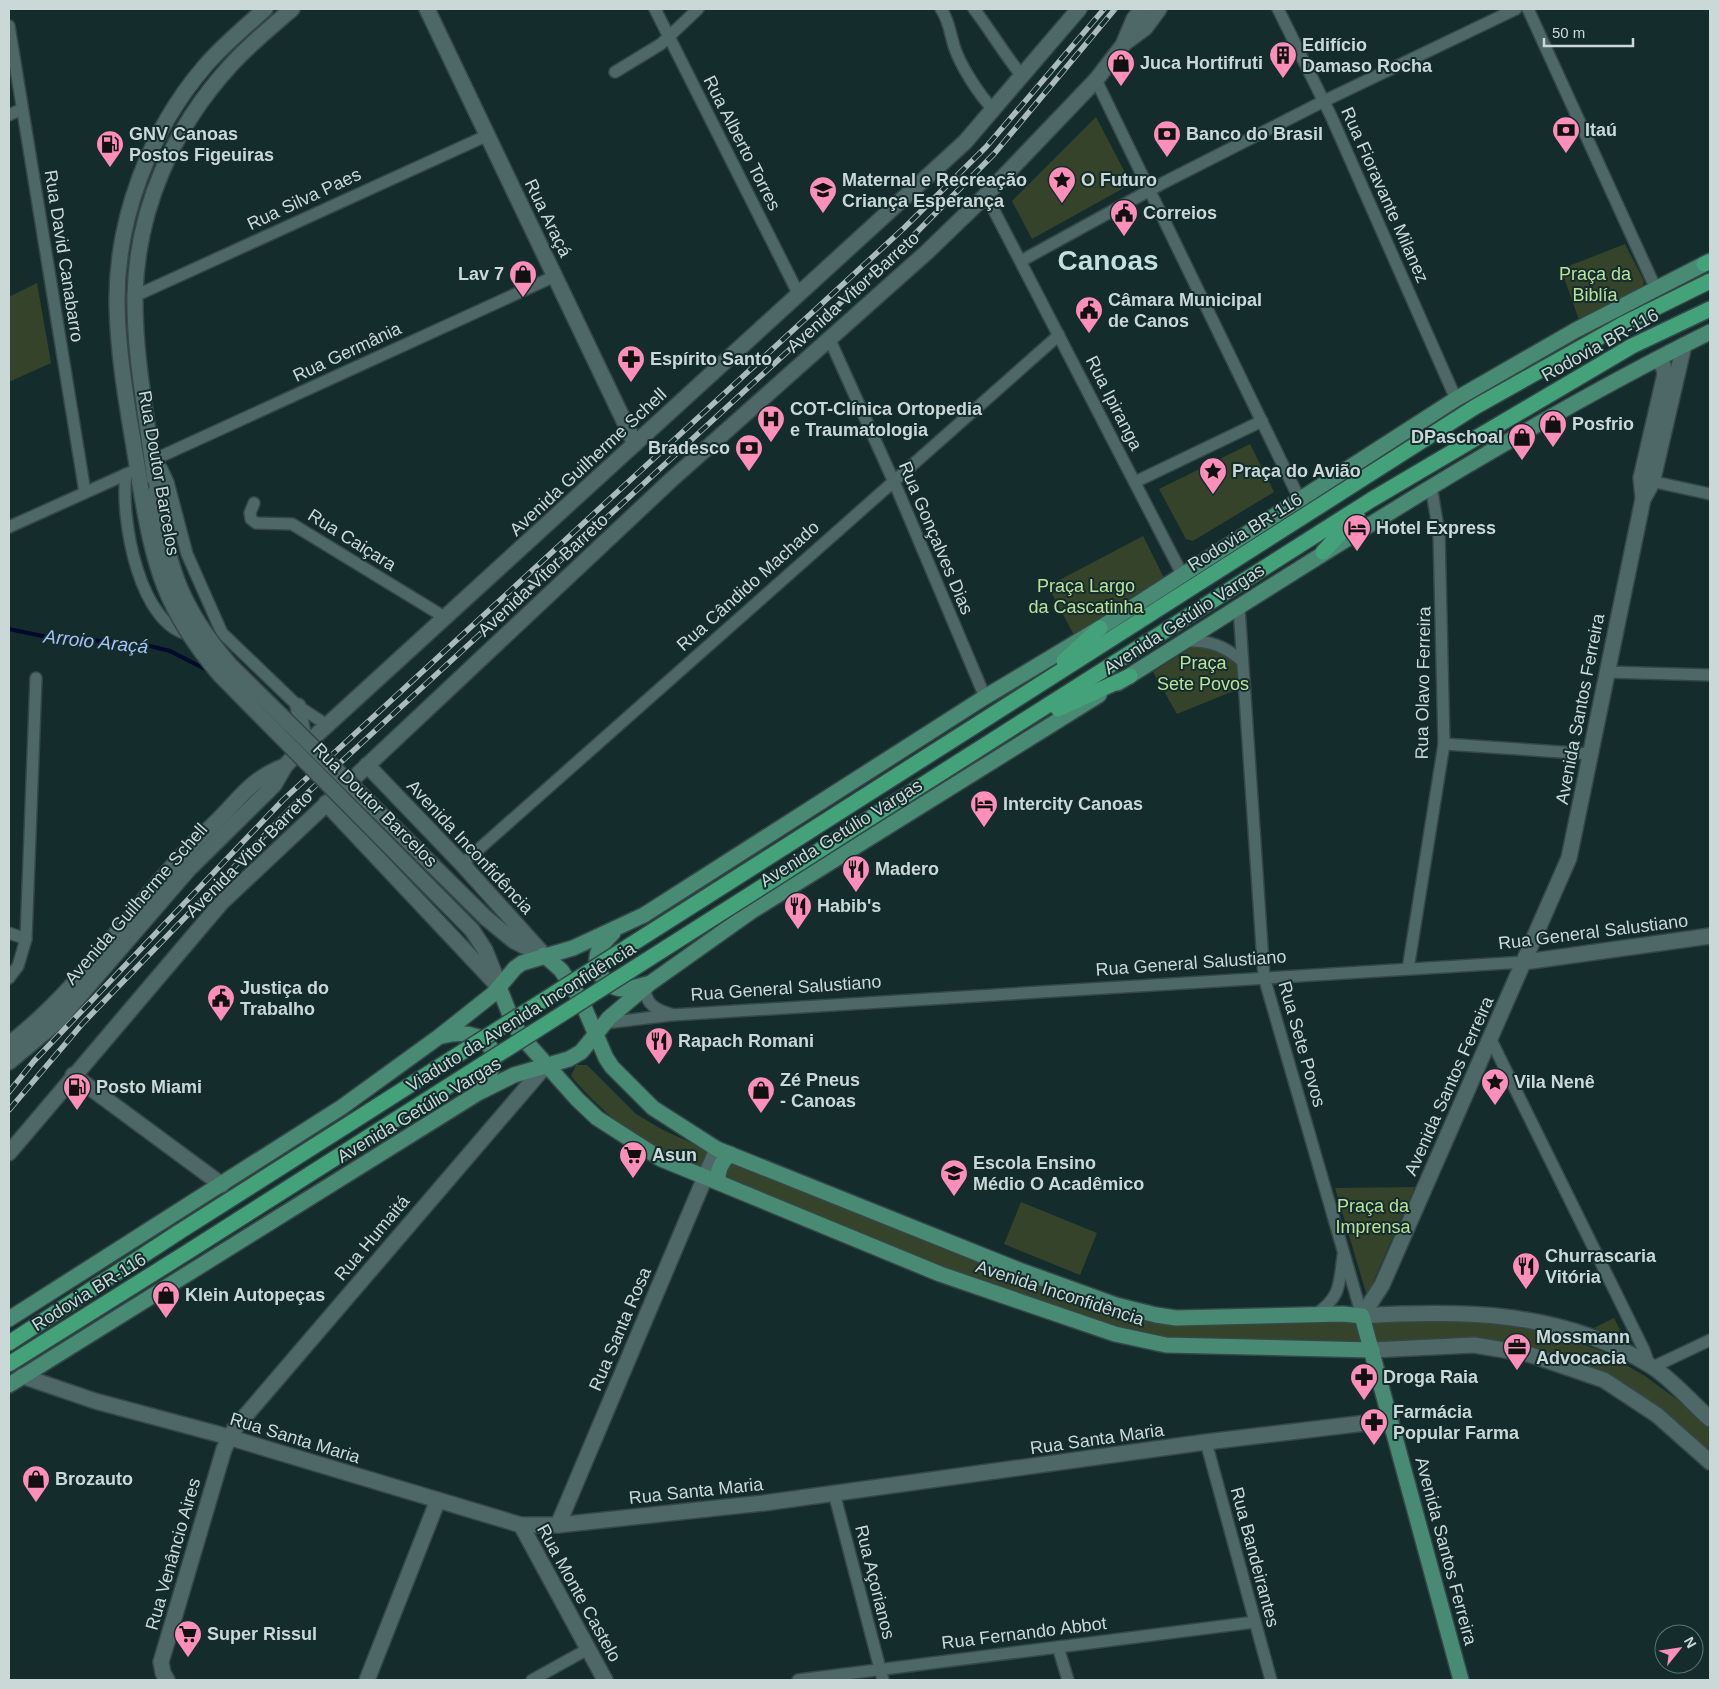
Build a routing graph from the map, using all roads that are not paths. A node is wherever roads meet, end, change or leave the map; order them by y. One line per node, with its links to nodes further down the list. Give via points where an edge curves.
1 (265, 9): 46 (main road, Rua Doutor Barcelos, via 219,51 185,91 153,146 129,211 117,302)
2 (292, 9): 33 (main road, Rua Doutor Barcelos, via 232,64 200,101 184,126 158,180 148,212)
3 (428, 9): 24 (main road, Rua Araçá)
4 (655, 9): 15 (street, Rua Alberto Torres)
5 (698, 9): 15 (street)
6 (941, 9): 22 (street, via 954,47 984,100)
7 (974, 9): 18 (street)
8 (1079, 9): 18 (main road, Avenida Guilherme Schell)
9 (1142, 9): 16 (main road)
10 (1158, 9): 16 (main road, via 1145,28)
11 (1278, 9): 20 (street, Rua Fioravante Milanez)
12 (1516, 9): 20 (street)
13 (1528, 9): 31 (street)
14 (9, 26): 21 (street, Rua David Canabarro)
15 (668, 37): 17 (street); 32 (street, Rua Alberto Torres)
16 (1123, 45): 19 (main road, Avenida Vitor Barreto)
17 (615, 72)
18 (1022, 76): 22 (main road, Avenida Guilherme Schell)
19 (1096, 80): 25 (street); 26 (main road, Avenida Vitor Barreto)
20 (1324, 101): 25 (street); 42 (street, Rua Fioravante Milanez)
21 (22, 109): 23 (street); 51 (street, Rua David Canabarro)
22 (993, 109): 32 (main road, Avenida Guilherme Schell, via 964,142)
23 (9, 115)
24 (488, 135): 29 (main road, Rua Araçá); 33 (street, Rua Silva Paes)
25 (1152, 190): 27 (street); 43 (street)
26 (986, 195): 27 (street, Rua Ipiranga); 38 (main road, Avenida Vitor Barreto)
27 (1021, 261): 37 (street, Rua Ipiranga)
28 (1708, 263): 31 (main road, Avenida Getúlio Vargas)
29 (555, 276): 44 (main road, Rua Araçá); 45 (street, Rua Germânia)
30 (1710, 281): 69 (highway, Rodovia BR-116, via 1623,324 1475,407)
31 (1656, 289): 42 (main road, Avenida Getúlio Vargas, via 1576,330)
32 (798, 293): 44 (main road, Avenida Guilherme Schell)
33 (135, 296): 45 (main road, Rua Doutor Barcelos, via 137,338)
34 (1710, 309): 40 (highway, Rodovia BR-116)
35 (1710, 319): 40 (highway, via 1651,348)
36 (1710, 332): 39 (main road, Avenida Getúlio Vargas)
37 (1059, 335): 47 (street, Rua Cândido Machado); 49 (street, Rua Ipiranga)
38 (830, 338): 47 (street, Rua Gonçalves Dias); 77 (main road, Avenida Vitor Barreto, via 671,480)
39 (1684, 345): 41 (main road, Avenida Getúlio Vargas); 48 (main road, Avenida Santos Ferreira)
40 (1632, 346): 54 (highway, Rodovia BR-116)
41 (1655, 360): 48 (main road, Avenida Santos Ferreira, via 1663,365 1666,374); 50 (main road, Avenida Getúlio Vargas)
42 (1456, 399): 53 (main road, Avenida Getúlio Vargas)
43 (1262, 421): 49 (street); 53 (street)
44 (635, 444): 60 (main road, Avenida Guilherme Schell)
45 (153, 460): 62 (street, via 168,482 187,554); 83 (main road, Rua Doutor Barcelos, bridge, via 168,556 188,608 207,638 230,665)
46 (134, 476): 51 (street); 62 (street, via 124,499 125,520 139,576 150,599 174,630 190,635); 85 (main road, Rua Doutor Barcelos, bridge, via 154,560 178,619 196,646 220,675)
47 (893, 480): 70 (street, Rua Gonçalves Dias); 82 (street, Rua Cândido Machado)
48 (1646, 480): 52 (street); 65 (main road, Avenida Santos Ferreira)
49 (1135, 482): 58 (street, Rua Ipiranga)
50 (1431, 486): 57 (main road, Avenida Getúlio Vargas); 74 (street, Rua Olavo Ferreira, via 1440,543)
51 (85, 492): 56 (street)
52 (1710, 494)
53 (1299, 498): 58 (main road, Avenida Getúlio Vargas)
54 (1371, 500): 57 (highway); 73 (highway, Rodovia BR-116)
55 (254, 503): 60 (street, Rua Caiçara, via 250,519 256,523 292,524)
56 (9, 527)
57 (1322, 552): 59 (main road, Avenida Getúlio Vargas)
58 (1182, 574): 61 (main road, Avenida Getúlio Vargas)
59 (1239, 607): 63 (main road, Avenida Getúlio Vargas); 64 (street, Rua Sete Povos)
60 (446, 618): 72 (main road, Avenida Guilherme Schell)
61 (1100, 628): 69 (highway); 70 (main road, Avenida Getúlio Vargas)
62 (222, 632): 71 (street)
63 (1186, 640): 64 (street, via 1209,641); 67 (main road, Avenida Getúlio Vargas)
64 (1242, 660): 93 (street, Rua Sete Povos)
65 (1606, 672): 66 (street); 76 (main road, Avenida Santos Ferreira)
66 (1710, 674)
67 (1130, 676): 73 (highway); 95 (main road, Avenida Getúlio Vargas, via 752,910)
68 (36, 678): 88 (street)
69 (1034, 689): 78 (highway, Rodovia BR-116)
70 (985, 697): 84 (main road, Avenida Getúlio Vargas, via 670,899)
71 (298, 706): 72 (street); 75 (main road)
72 (327, 725): 75 (main road, Avenida Guilherme Schell)
73 (1006, 733): 80 (highway, Rodovia BR-116)
74 (1444, 744): 76 (street); 92 (street, Rua Olavo Ferreira)
75 (305, 745): 81 (main road, Avenida Guilherme Schell, via 285,766 250,785)
76 (1591, 754): 90 (main road, Avenida Santos Ferreira, via 1569,858)
77 (367, 765): 79 (main road, Avenida Vitor Barreto); 82 (main road, Avenida Inconfidência)
78 (860, 799): 111 (highway, Viaduto da Avenida Inconfidência, bridge)
79 (326, 803): 96 (main road, Avenida Inconfidência); 105 (main road, Avenida Vitor Barreto, via 222,902)
80 (874, 815): 112 (highway, Viaduto da Avenida Inconfidência, bridge)
81 (232, 816): 102 (main road, Avenida Guilherme Schell, via 178,859 48,1013); 103 (main road, Avenida Guilherme Schell, via 58,1021)
82 (462, 864): 89 (main road, Avenida Inconfidência)
83 (486, 918): 89 (main road, Avenida Inconfidência, via 514,941)
84 (617, 929): 89 (main road, Avenida Getúlio Vargas, via 564,951); 95 (main road, via 597,954 597,966 602,977 611,986 623,989)
85 (472, 930): 96 (main road, Avenida Inconfidência, via 486,950)
86 (9, 934): 88 (street)
87 (1710, 936): 90 (main road, Rua General Salustiano)
88 (26, 939): 91 (street)
89 (544, 955): 96 (main road, Avenida Getúlio Vargas, via 515,968); 99 (main road, Avenida Inconfidência, via 572,984)
90 (1524, 962): 92 (street, Rua General Salustiano); 101 (main road, Avenida Santos Ferreira)
91 (14, 964): 94 (street)
92 (1408, 969): 93 (street, Rua General Salustiano)
93 (1264, 976): 97 (street, Rua General Salustiano); 113 (street, Rua Sete Povos)
94 (9, 978)
95 (647, 985): 97 (street, Rua General Salustiano, via 650,1004); 98 (main road, Avenida Getúlio Vargas)
96 (499, 986): 100 (main road, Avenida Getúlio Vargas); 104 (main road, Avenida Inconfidência, via 520,1036)
97 (672, 1015): 98 (street, Rua General Salustiano)
98 (605, 1023): 99 (main road, Avenida Getúlio Vargas)
99 (596, 1035): 104 (main road, Avenida Getúlio Vargas, via 575,1056); 107 (main road, Avenida Inconfidência, via 612,1067 638,1096)
100 (440, 1036): 106 (main road, via 466,1032 486,1042 492,1053 493,1065); 110 (main road, Avenida Getúlio Vargas, via 342,1107)
101 (1490, 1038): 115 (main road, Avenida Santos Ferreira, via 1382,1285); 117 (street)
102 (9, 1044)
103 (9, 1062)
104 (546, 1065): 106 (main road, Avenida Getúlio Vargas, via 514,1075); 109 (main road, Avenida Inconfidência, via 597,1118 661,1158); 128 (main road, Rua Humaitá)
105 (73, 1075): 108 (main road, Avenida Vitor Barreto); 110 (main road)
106 (478, 1093): 124 (main road, Avenida Getúlio Vargas)
107 (723, 1151): 109 (main road, Rua Santa Rosa); 114 (main road, Avenida Inconfidência, via 940,1240 1116,1306 1176,1318)
108 (9, 1153)
109 (711, 1180): 120 (main road, Avenida Inconfidência, via 940,1274 1115,1334 1166,1345); 134 (main road, Rua Santa Rosa)
110 (222, 1185): 116 (main road, Avenida Getúlio Vargas)
111 (179, 1232): 119 (highway, Rodovia BR-116)
112 (189, 1252): 122 (highway, Rodovia BR-116)
113 (1343, 1252): 114 (street, Rua Sete Povos, via 1338,1291 1333,1300); 115 (street, Rua Sete Povos)
114 (1315, 1315): 115 (main road, Avenida Inconfidência)
115 (1362, 1316): 120 (main road, Avenida Santos Ferreira); 121 (main road, Avenida Inconfidência, via 1464,1312 1524,1318 1590,1336)
116 (9, 1319)
117 (1636, 1334): 121 (street); 123 (street)
118 (1710, 1340): 123 (street)
119 (9, 1343)
120 (1372, 1350): 127 (main road, Avenida Santos Ferreira); 130 (main road, Avenida Inconfidência, via 1474,1345 1528,1354 1604,1380 1658,1415)
121 (1622, 1351): 123 (main road, Avenida Inconfidência)
122 (9, 1364)
123 (1651, 1366): 126 (main road, Avenida Inconfidência)
124 (22, 1376): 125 (main road, Avenida Getúlio Vargas); 128 (main road, Rua Santa Maria, via 95,1401)
125 (9, 1385)
126 (1710, 1419)
127 (1391, 1420): 129 (main road, Rua Santa Maria); 146 (main road, Avenida Santos Ferreira)
128 (229, 1438): 132 (main road, Rua Santa Maria); 139 (main road, Rua Venâncio Aires, via 186,1570 161,1662)
129 (1206, 1442): 131 (main road, Rua Santa Maria); 135 (street, Rua Bandeirantes)
130 (1710, 1462)
131 (834, 1493): 134 (main road, Rua Santa Maria); 138 (street, Rua Açorianos)
132 (438, 1500): 133 (main road, Rua Santa Maria); 140 (main road)
133 (521, 1524): 134 (main road, Rua Santa Maria); 137 (main road, Rua Monte Castelo)
134 (558, 1525)
135 (1255, 1622): 136 (street, Rua Fernando Abbot); 145 (street, Rua Bandeirantes)
136 (1058, 1647): 138 (street, Rua Fernando Abbot); 144 (street)
137 (588, 1648): 141 (street); 142 (main road, Rua Monte Castelo)
138 (881, 1675): 143 (street, Rua Fernando Abbot)
139 (167, 1680)
140 (367, 1680)
141 (532, 1680)
142 (605, 1680)
143 (798, 1680)
144 (1068, 1680)
145 (1271, 1680)
146 (1462, 1680)

